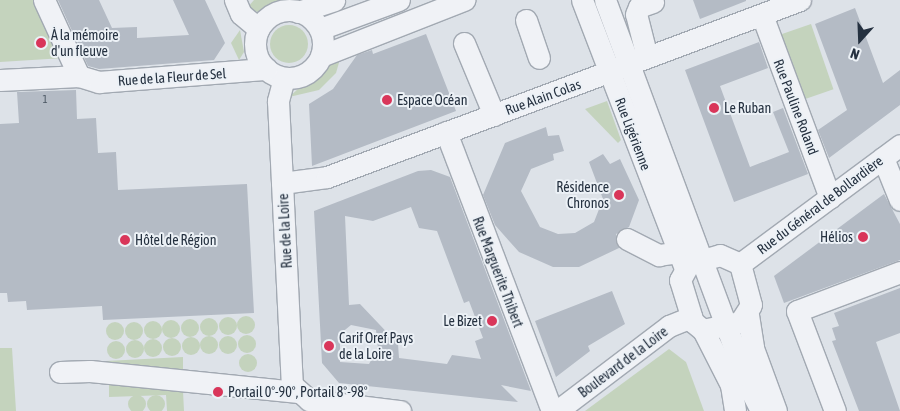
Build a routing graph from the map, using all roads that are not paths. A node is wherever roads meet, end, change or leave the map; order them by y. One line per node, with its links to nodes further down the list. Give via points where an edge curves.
1 (44, 0): 22 (street)
2 (235, 0): 14 (street, via 241,14)
3 (334, 0): 10 (street)
4 (400, 0): 12 (street); 15 (street)
5 (464, 0): 12 (street)
6 (582, 0): 20 (street, Rue Ligérienne)
7 (605, 0): 19 (street)
8 (800, 0): 11 (street, Rue Alain Colas)
9 (653, 2): 19 (street, via 639,7 636,14)
10 (298, 12): 14 (street, via 274,14); 15 (street, via 311,18)
11 (762, 15): 19 (street, Rue Alain Colas); 28 (street, Rue Pauline Roland)
12 (410, 20): 17 (street)
13 (526, 20): 18 (street)
14 (259, 29): 21 (street, via 256,50)
15 (320, 29): 17 (street)
16 (464, 42): 24 (street)
17 (321, 56): 21 (street, via 307,74)
18 (539, 58)
19 (638, 61): 20 (street, Rue Alain Colas); 31 (street)
20 (608, 72): 24 (street, Rue Alain Colas); 31 (street, Rue Ligérienne)
21 (275, 73): 22 (street, Rue de la Fleur de Sel, via 99,82); 27 (street, Rue de la Loire)
22 (79, 76): 23 (street, Rue de la Fleur de Sel)
23 (0, 80)
24 (494, 114): 25 (street, Rue Alain Colas)
25 (446, 132): 27 (street, Rue Alain Colas, via 327,177); 41 (street, Rue Marguerite Thibert)
26 (892, 152): 28 (street, Rue du Général de Bollardière); 29 (street)
27 (282, 183): 39 (street, Rue de la Loire)
28 (830, 198): 32 (street, Rue du Général de Bollardière)
29 (900, 200)
30 (627, 239): 31 (street, via 658,255)
31 (688, 260): 32 (street, via 726,255); 35 (street, via 681,287); 36 (street)
32 (740, 264): 34 (street, via 751,305)
33 (900, 272): 47 (street, via 797,311)
34 (748, 315): 36 (street); 46 (street, via 753,348)
35 (697, 324): 36 (street, Boulevard de la Loire); 42 (street, Boulevard de la Loire, via 669,326); 43 (street, via 731,385)
36 (727, 327): 38 (street)
37 (60, 372): 39 (street, via 90,371)
38 (749, 388): 44 (street); 45 (street)
39 (294, 389): 40 (street, via 309,400)
40 (400, 411)
41 (552, 411)
42 (557, 411)
43 (735, 411)
44 (748, 411)
45 (761, 411)
46 (776, 411)
47 (835, 411)

